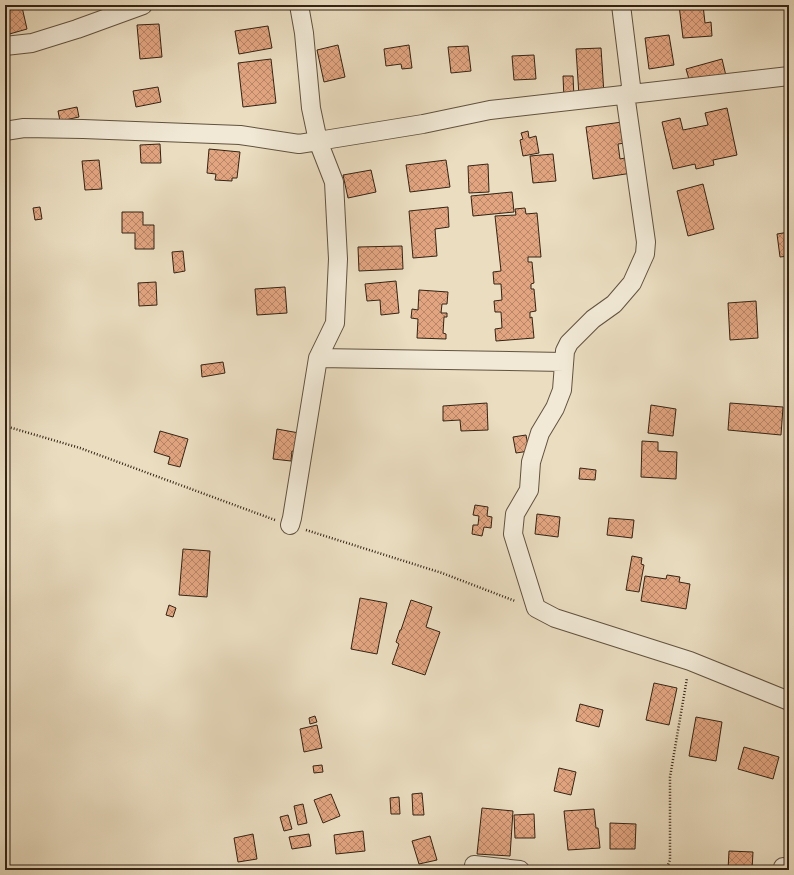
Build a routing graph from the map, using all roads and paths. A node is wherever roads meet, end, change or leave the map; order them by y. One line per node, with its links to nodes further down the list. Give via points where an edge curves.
1 (143, 5): 4 (street, via 32,44)
2 (299, 5): 8 (street, via 311,108)
3 (621, 5): 6 (street)
4 (5, 46)
5 (789, 76): 6 (street)
6 (628, 94): 8 (street, via 490,110); 10 (street, via 646,242 645,254 627,289 614,304 593,319 569,343)
7 (5, 131): 8 (street, via 24,128 83,129 240,135 299,144)
8 (318, 141): 9 (street, via 334,182 338,259 334,323)
9 (318, 358): 10 (street); 12 (street)
10 (564, 362): 13 (street, via 562,390 540,433 531,462 529,490 515,514 513,534)
11 (5, 426): 12 (path, via 80,448)
12 (290, 525): 13 (path, via 442,573)
13 (536, 608): 14 (street, via 554,618)
14 (690, 662): 15 (street); 18 (path, via 670,777 670,860)
15 (789, 701)
16 (474, 865): 17 (street)
17 (520, 870)
18 (666, 870)

